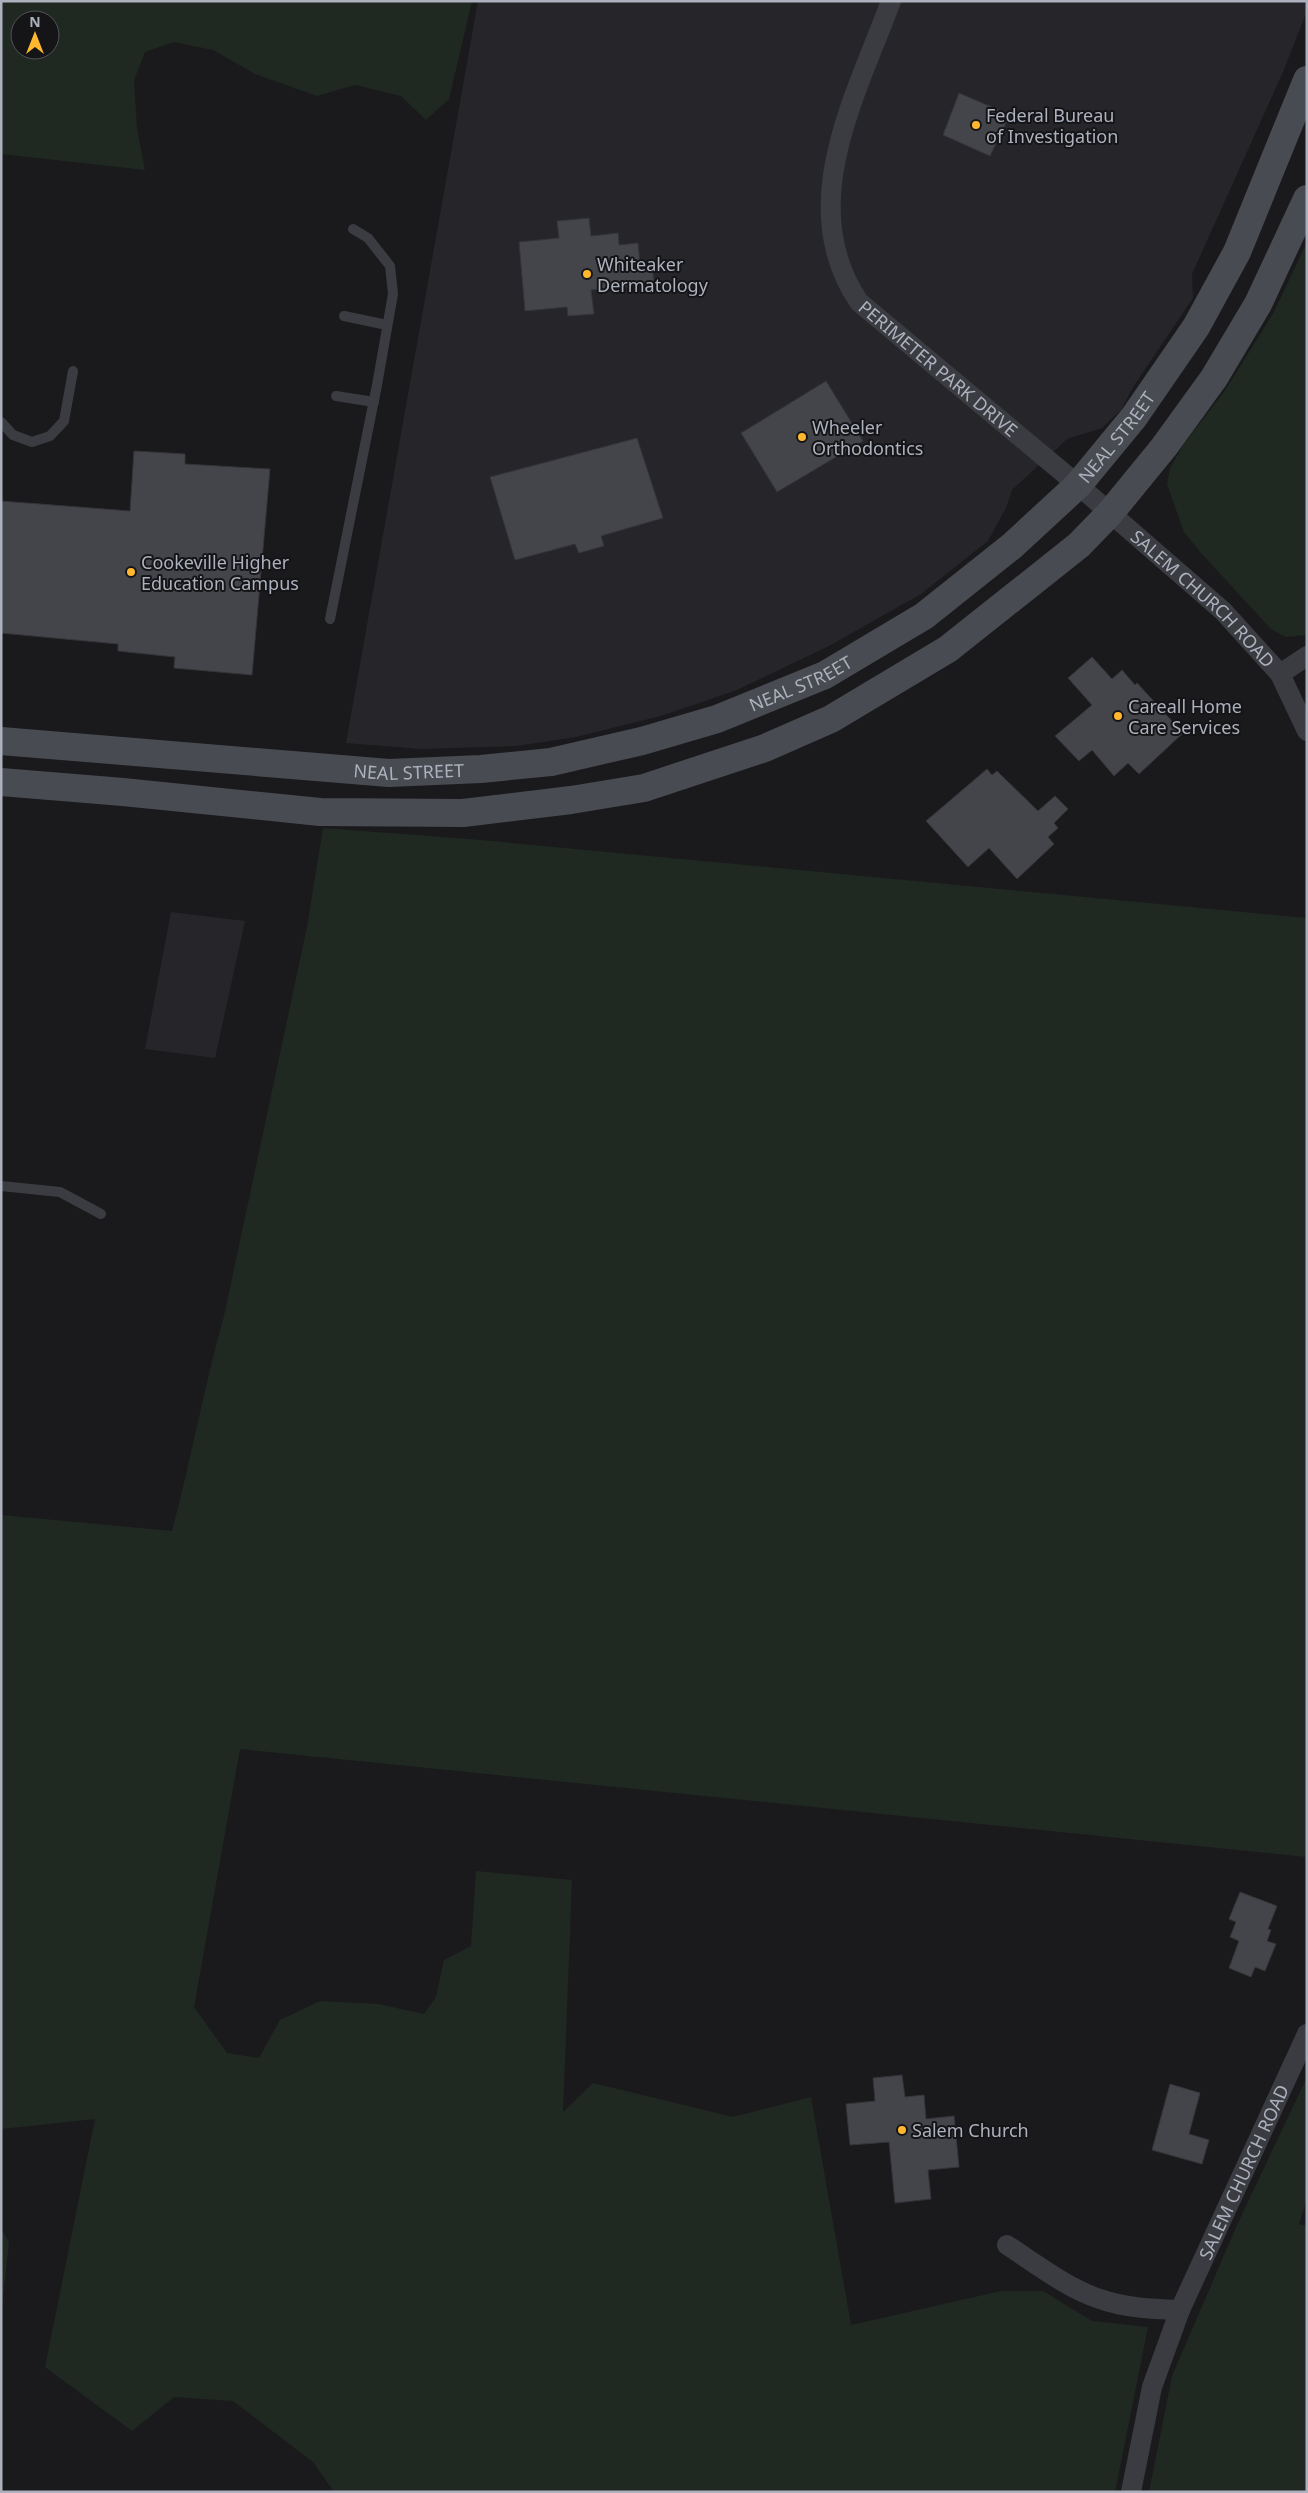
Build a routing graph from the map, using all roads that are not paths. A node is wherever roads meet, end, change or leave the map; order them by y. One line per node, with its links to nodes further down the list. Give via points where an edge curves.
1 (891, 1): 11 (street, PERIMETER PARK DRIVE, via 838,144 830,186 831,228 842,269 859,302)
2 (1307, 80): 11 (main road, NEAL STREET, via 1237,252 1196,327 1134,417)
3 (1307, 199): 12 (main road, via 1258,304 1214,378 1164,447)
4 (353, 229): 6 (lane, via 368,238 390,266 393,294)
5 (344, 316): 6 (lane)
6 (387, 325): 9 (lane)
7 (73, 371): 10 (lane, via 64,421 50,436 32,442 13,435)
8 (336, 396): 9 (lane)
9 (374, 402): 13 (lane)
10 (1, 422)
11 (1078, 484): 12 (street, SALEM CHURCH ROAD); 16 (main road, NEAL STREET, via 1012,546 924,616 824,675)
12 (1110, 512): 15 (street, SALEM CHURCH ROAD, via 1223,611); 19 (main road, via 1079,545 948,649 831,719)
13 (330, 619)
14 (1307, 656): 15 (street)
15 (1280, 674): 17 (street, SALEM CHURCH ROAD)
16 (717, 719): 18 (main road, NEAL STREET, via 642,742 551,762 390,773); 19 (main road)
17 (1307, 731)
18 (1, 741)
19 (728, 761): 20 (main road, via 644,788 463,813 320,812)
20 (1, 782)
21 (1, 1186): 22 (lane, via 60,1192)
22 (101, 1214)
23 (1307, 2034): 25 (street, SALEM CHURCH ROAD)
24 (1007, 2245): 25 (street, via 1052,2275 1100,2299 1140,2308)
25 (1180, 2310): 26 (street, SALEM CHURCH ROAD, via 1152,2387)
26 (1131, 2492)

